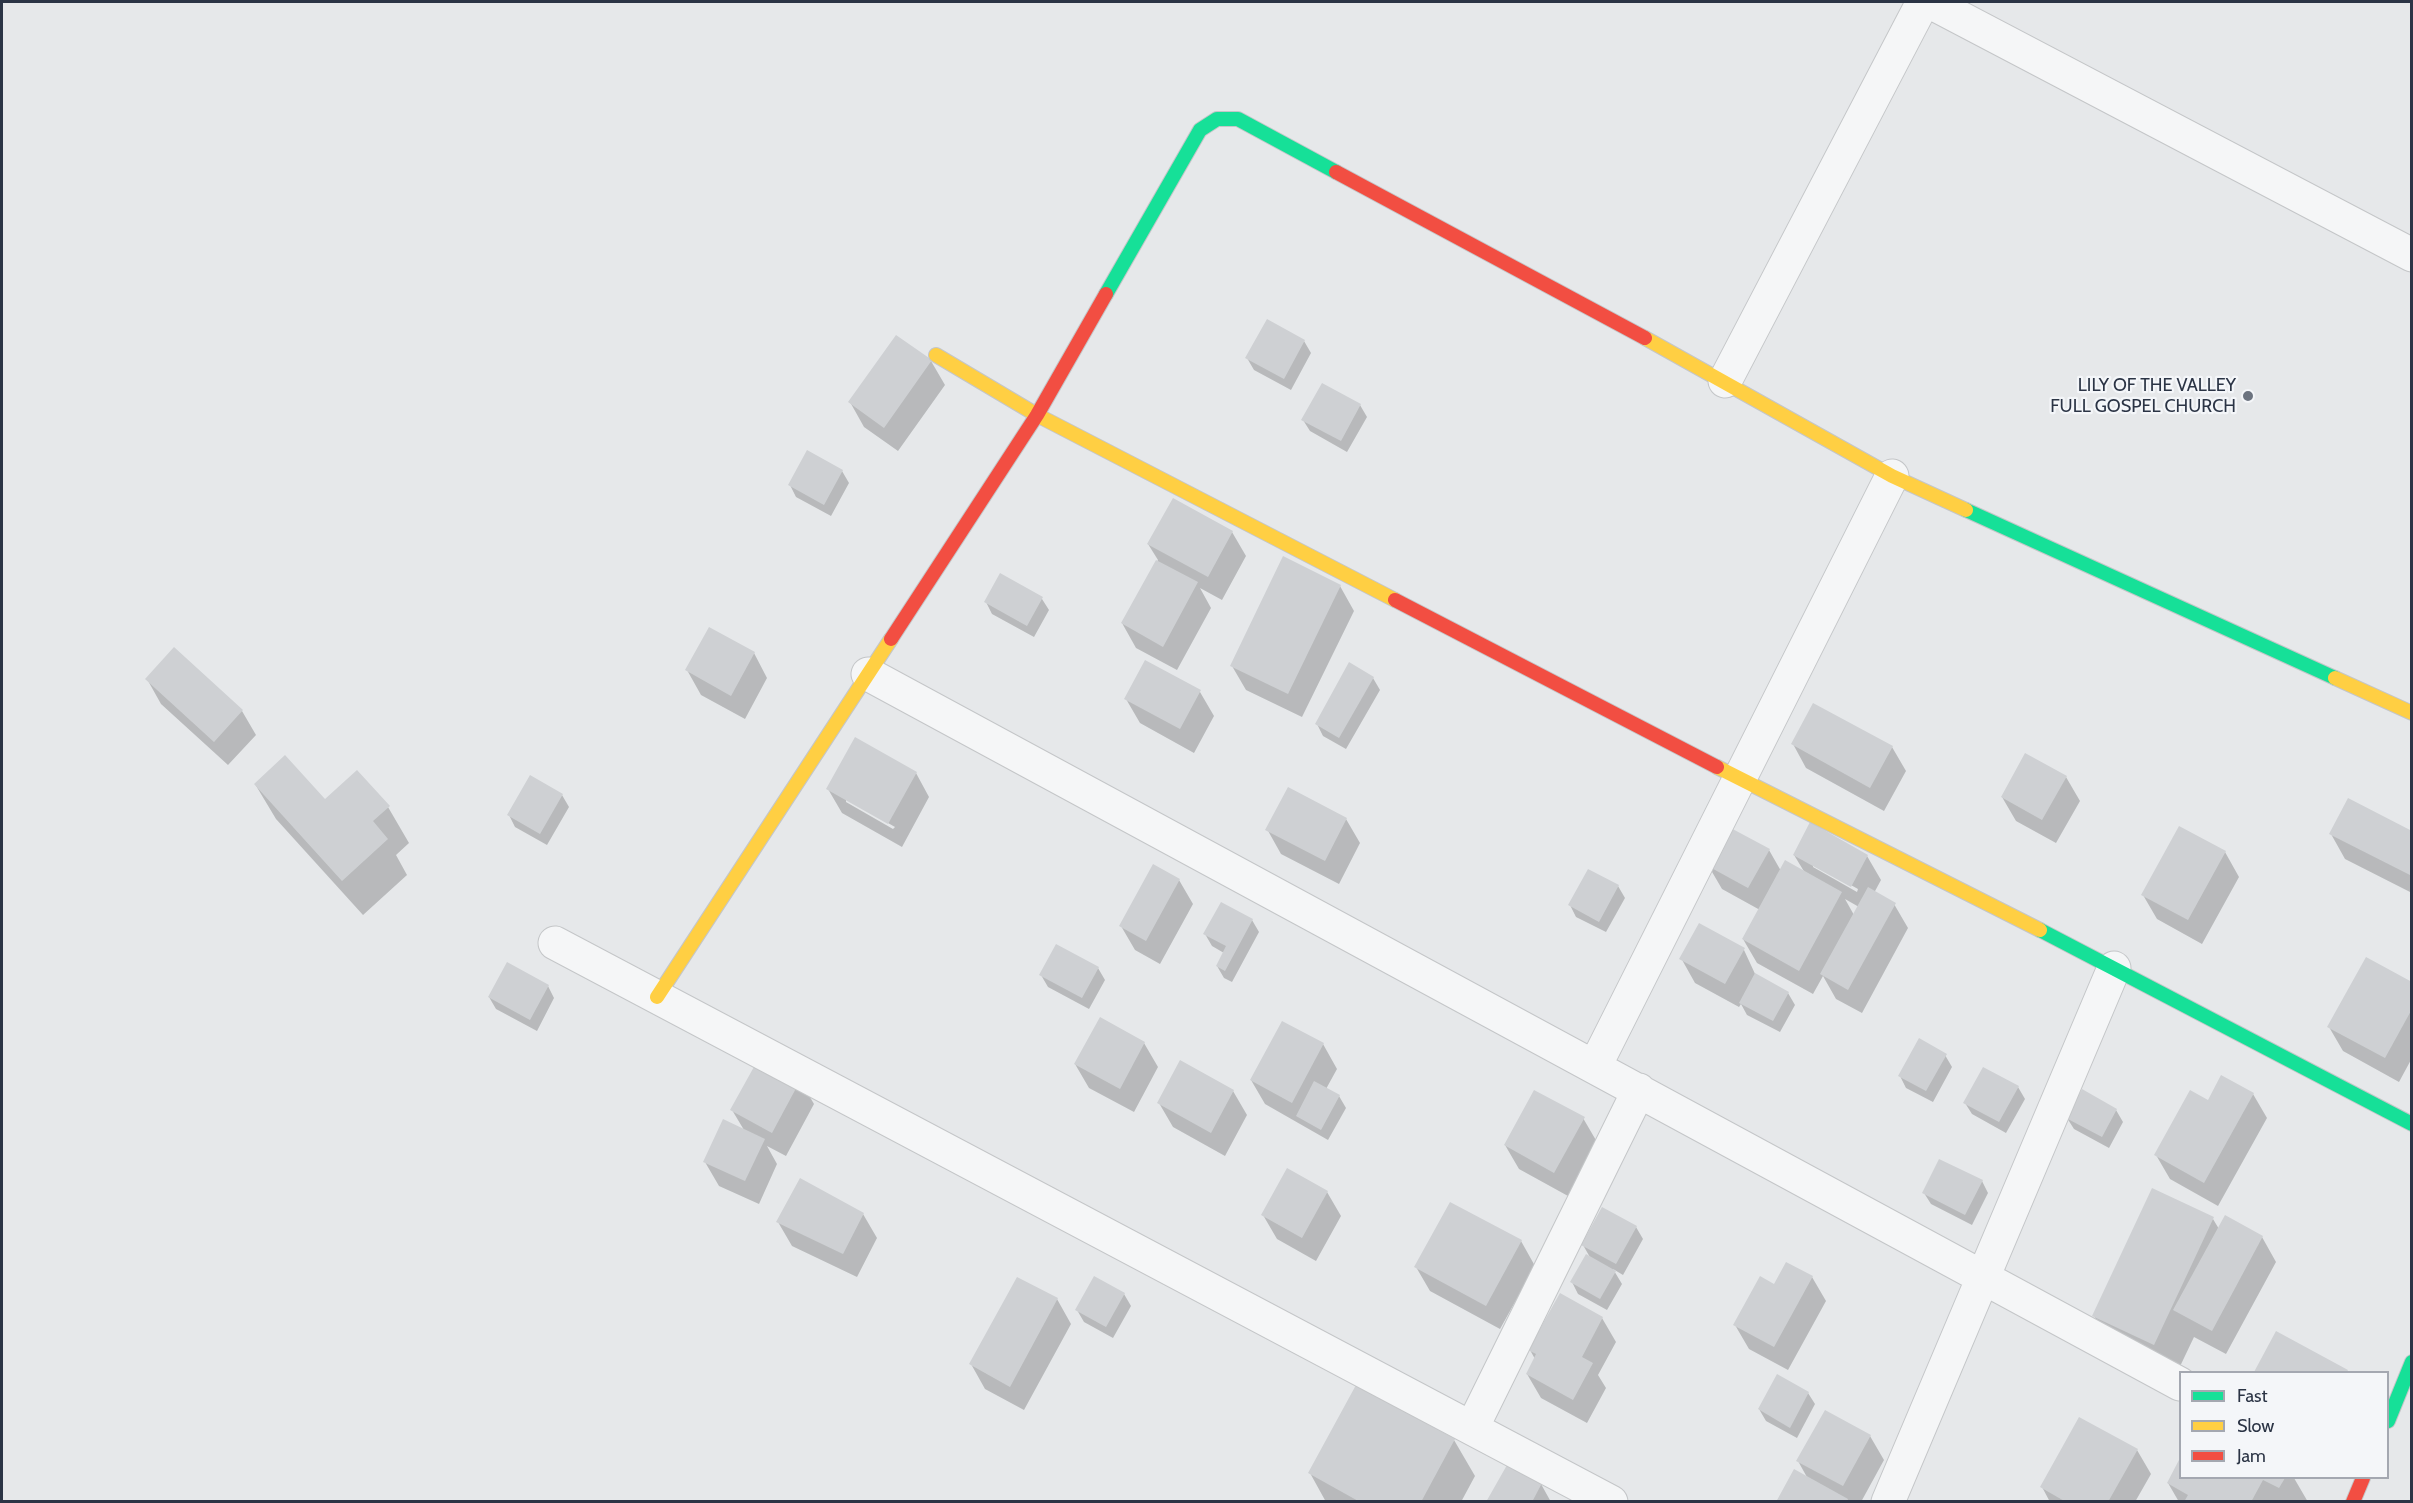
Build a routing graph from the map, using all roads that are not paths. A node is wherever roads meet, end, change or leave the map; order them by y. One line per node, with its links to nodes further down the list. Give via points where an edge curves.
1 (1923, 2): 5 (street)
2 (1930, 2): 3 (street)
3 (2412, 255)
4 (936, 355): 6 (street)
5 (1725, 381): 6 (street, via 1238,119 1217,119 1200,130); 7 (street)
6 (1037, 415): 8 (street); 10 (street)
7 (1892, 476): 9 (street); 10 (street)
8 (868, 674): 13 (street); 14 (street)
9 (2412, 713)
10 (1740, 779): 12 (street); 14 (street)
11 (555, 943): 13 (street)
12 (2114, 968): 16 (street); 17 (street)
13 (657, 997): 21 (street)
14 (1595, 1066): 15 (street)
15 (1639, 1090): 17 (street); 21 (street)
16 (2412, 1124)
17 (1983, 1277): 19 (street); 23 (street)
18 (2412, 1362): 20 (street)
19 (2179, 1383)
20 (2389, 1419)
21 (1472, 1428): 22 (street)
22 (1611, 1502)
23 (1888, 1502)

